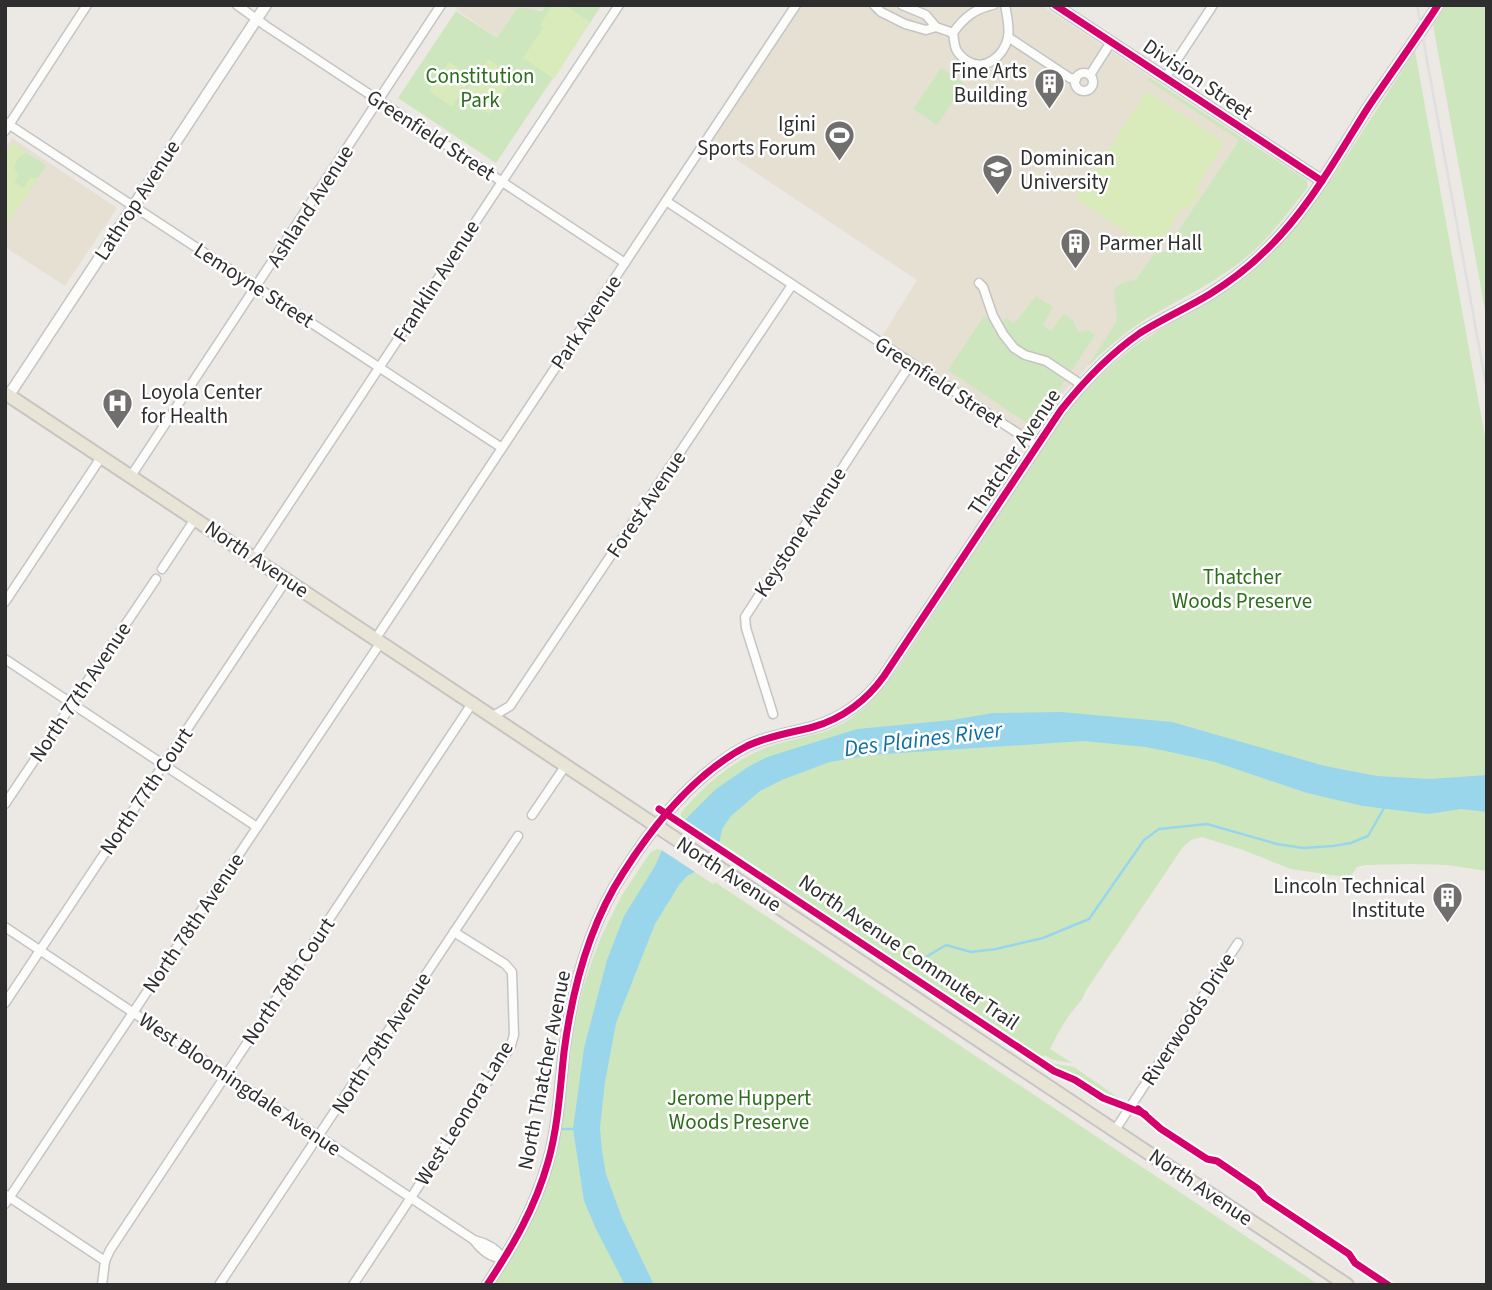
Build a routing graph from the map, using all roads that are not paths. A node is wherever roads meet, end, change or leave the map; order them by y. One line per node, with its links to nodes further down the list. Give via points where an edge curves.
1 (88, 5): 23 (street)
2 (237, 5): 14 (street, Greenfield Street)
3 (265, 5): 14 (street, Lathrop Avenue)
4 (442, 5): 22 (street, Ashland Avenue)
5 (619, 5): 25 (street, Franklin Avenue)
6 (796, 5): 26 (street, Park Avenue)
7 (874, 5): 15 (street, via 905,24 926,30)
8 (902, 5): 15 (street, via 926,15)
9 (993, 5): 16 (street, via 970,14)
10 (1005, 5): 17 (street)
11 (1055, 5): 18 (street, Division Street)
12 (1213, 5): 20 (street)
13 (1438, 5): 24 (street, Thatcher Avenue)
14 (257, 19): 22 (street, Greenfield Street); 27 (street, Lathrop Avenue)
15 (936, 27): 16 (street)
16 (953, 33): 17 (street, via 960,55 979,65 1000,55)
17 (1008, 37): 21 (street)
18 (1111, 42): 19 (street); 20 (street, Division Street)
19 (1090, 75): 21 (street); 21 (street, via 1094,82 1087,91 1077,88)
20 (1165, 78): 24 (street, Division Street)
21 (1076, 79)
22 (379, 101): 25 (street, Greenfield Street); 31 (street, Ashland Avenue)
23 (7, 126): 27 (street, Lemoyne Street)
24 (1322, 181): 34 (street, Thatcher Avenue, via 1262,254 1231,280 1129,342)
25 (502, 182): 28 (street, Greenfield Street); 33 (street, Franklin Avenue)
26 (666, 201): 28 (street, Park Avenue); 30 (street, Greenfield Street)
27 (133, 205): 31 (street, Lemoyne Street); 35 (street, Lathrop Avenue)
28 (625, 263): 37 (street, Park Avenue)
29 (979, 283): 34 (street, via 1014,348 1046,361)
30 (792, 285): 32 (street, Greenfield Street); 51 (street, Forest Avenue, via 510,706)
31 (257, 287): 33 (street, Lemoyne Street); 39 (street, Ashland Avenue)
32 (911, 363): 36 (street, Greenfield Street); 50 (street, Keystone Avenue, via 745,617)
33 (379, 368): 37 (street, Lemoyne Street); 41 (street, Franklin Avenue)
34 (1082, 385): 36 (street, Thatcher Avenue)
35 (6, 396): 38 (main road, North Avenue)
36 (1037, 446): 56 (street, Thatcher Avenue, via 884,676 862,701 824,724 771,736 728,757 695,783)
37 (502, 448): 46 (street, Park Avenue)
38 (102, 456): 39 (main road, North Avenue); 45 (street)
39 (131, 476): 40 (main road, North Avenue)
40 (195, 519): 41 (main road, North Avenue); 42 (street)
41 (254, 557): 44 (main road, North Avenue)
42 (162, 569)
43 (156, 579): 49 (street, North 77th Avenue)
44 (287, 579): 46 (main road, North Avenue); 52 (street, North 77th Court)
45 (5, 602)
46 (379, 640): 48 (main road, North Avenue); 57 (street, North 78th Avenue)
47 (5, 659): 49 (street)
48 (473, 702): 51 (main road, North Avenue); 65 (street, North 78th Court)
49 (72, 704): 52 (street); 54 (street, North 77th Avenue)
50 (773, 714)
51 (493, 716): 53 (main road, North Avenue)
52 (163, 765): 57 (street); 62 (street, North 77th Court)
53 (566, 765): 55 (street); 56 (main road, North Avenue)
54 (5, 804)
55 (532, 815)
56 (657, 826): 66 (main road, North Avenue); 70 (street, North Thatcher Avenue, via 621,875 584,955 570,1014 548,1162 523,1228)
57 (257, 827): 64 (street, North 78th Avenue)
58 (518, 836): 60 (street, North 79th Avenue)
59 (5, 927): 62 (street, West Bloomingdale Avenue)
60 (454, 932): 67 (street, North 79th Avenue); 69 (street, West Leonora Lane, via 512,972 514,1035)
61 (1238, 943): 66 (street, Riverwoods Drive)
62 (40, 950): 63 (street, North 77th Court); 64 (street, West Bloomingdale Avenue)
63 (5, 1003)
64 (133, 1012): 65 (street, West Bloomingdale Avenue); 68 (street, North 78th Avenue)
65 (226, 1075): 67 (street, West Bloomingdale Avenue); 71 (street, North 78th Court)
66 (1115, 1130): 76 (main road, North Avenue)
67 (319, 1137): 69 (street, West Bloomingdale Avenue); 73 (street, North 79th Avenue)
68 (7, 1198): 71 (street)
69 (411, 1198): 70 (street, West Bloomingdale Avenue); 74 (street)
70 (505, 1259): 75 (street, North Thatcher Avenue)
71 (105, 1261): 72 (street)
72 (102, 1285)
73 (219, 1285)
74 (354, 1285)
75 (487, 1285)
76 (1347, 1285)

